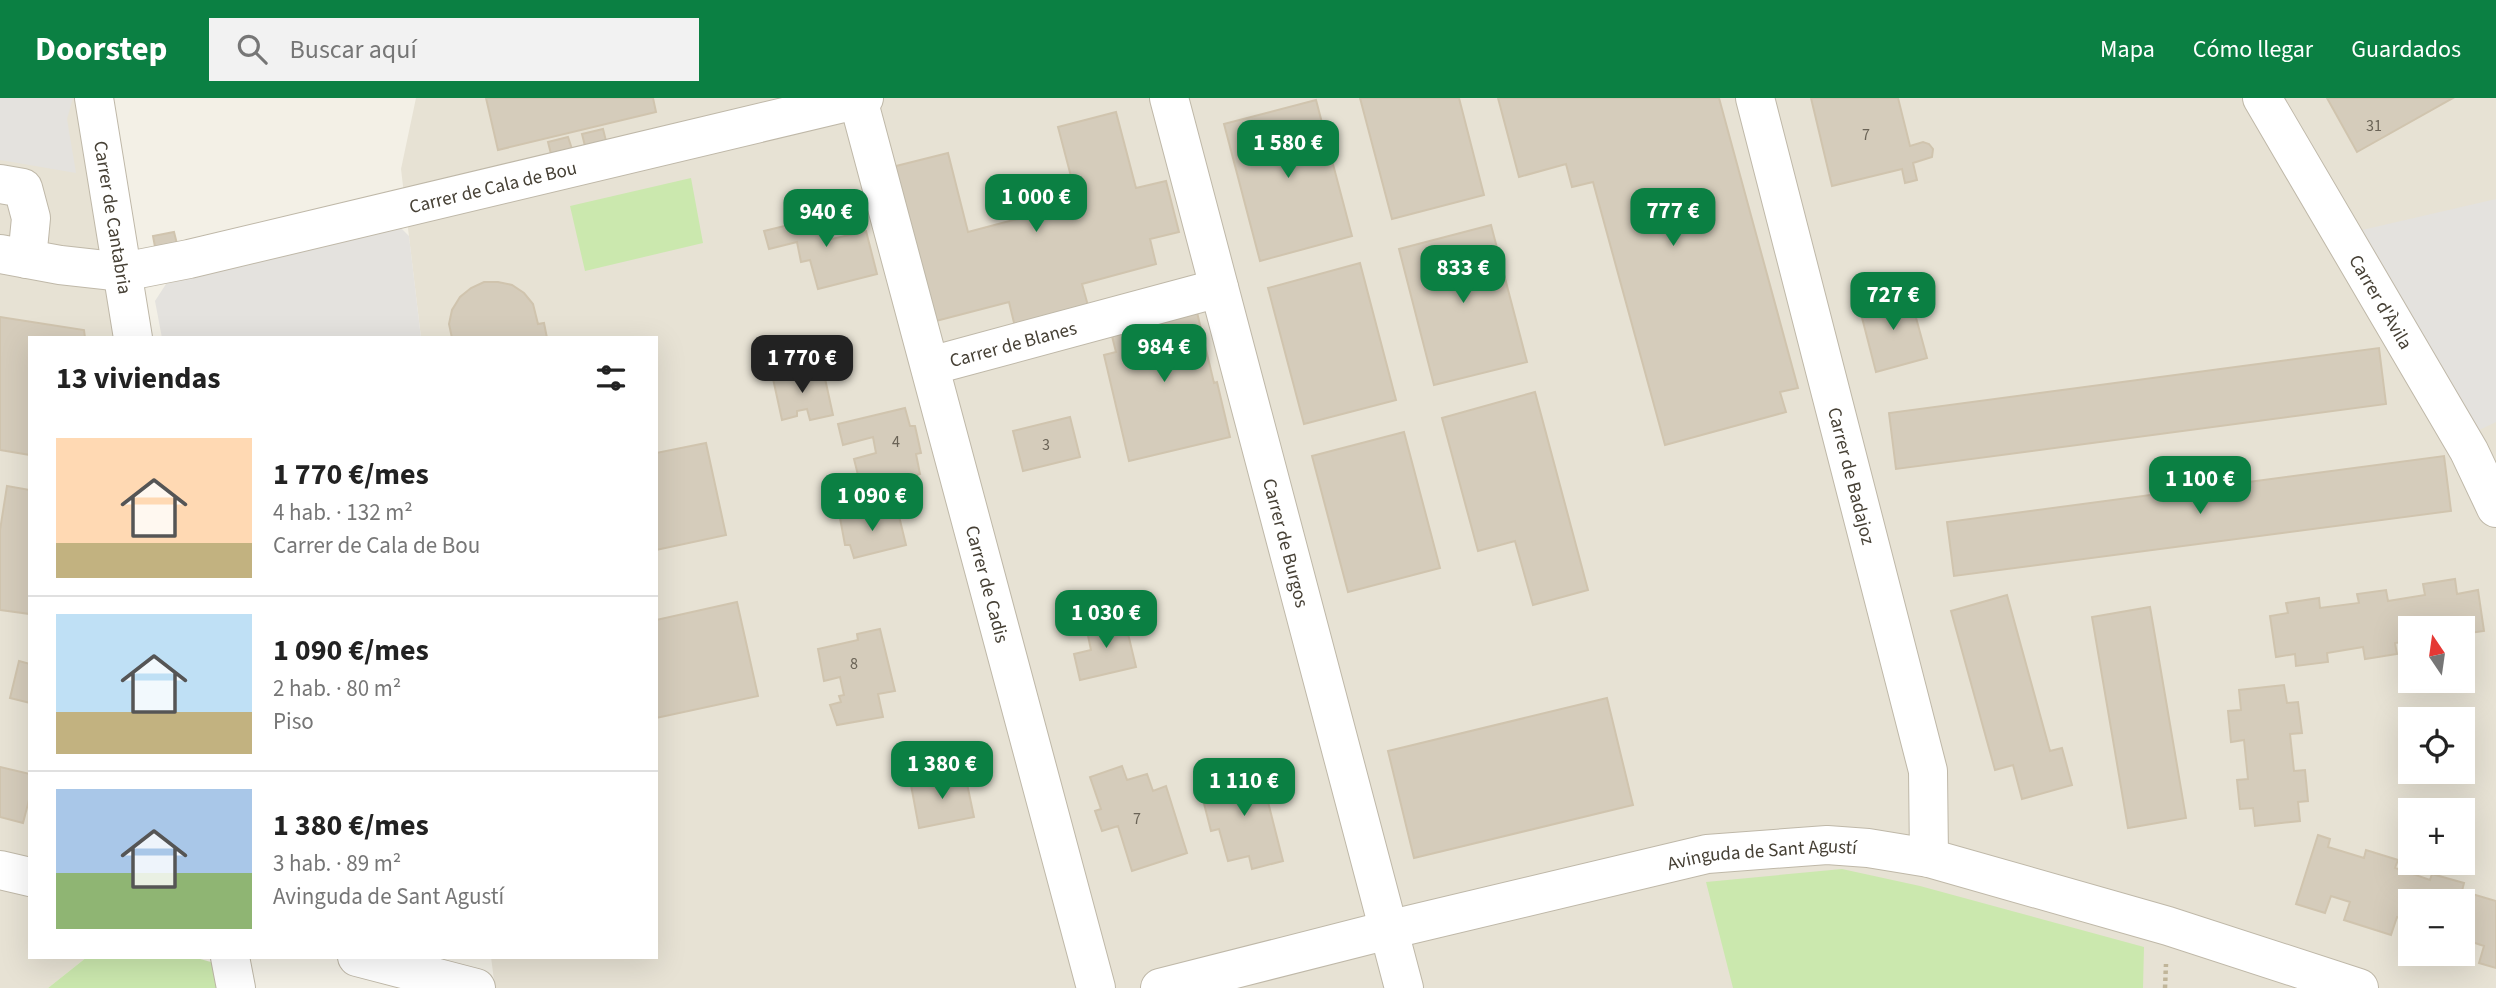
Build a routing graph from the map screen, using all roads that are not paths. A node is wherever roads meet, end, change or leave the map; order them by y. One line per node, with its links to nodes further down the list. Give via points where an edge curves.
1 (94, 98): 8 (street, Carrer de Cantabria)
2 (1169, 98): 9 (street, Carrer de Burgos)
3 (1755, 98): 13 (street, Carrer de Badajoz, via 1928,771)
4 (2262, 98): 12 (street, Carrer d'Àvila, via 2469,451)
5 (861, 99): 8 (street, Carrer de Cala de Bou); 11 (street, Carrer de Cadis)
6 (0, 184): 7 (street, via 23,188 31,218)
7 (14, 257): 8 (street, Carrer de Cala de Bou)
8 (123, 272): 10 (street, Carrer de Cantabria)
9 (1219, 288): 11 (street, Carrer de Blanes); 16 (street, Carrer de Burgos)
10 (133, 336)
11 (930, 366): 21 (street, Carrer de Cadis)
12 (2496, 508)
13 (1929, 858): 16 (street, Avinguda de Sant Agustí, via 1827,845 1707,854); 24 (street, Avinguda de Sant Agustí, via 2168,926)
14 (0, 870): 15 (street)
15 (28, 877)
16 (1388, 930): 22 (street, Avinguda de Sant Agustí); 23 (street, Carrer de Burgos)
17 (230, 959): 19 (street)
18 (365, 959): 20 (street)
19 (236, 988)
20 (476, 988)
21 (1096, 988)
22 (1160, 988)
23 (1404, 988)
24 (2359, 988)

